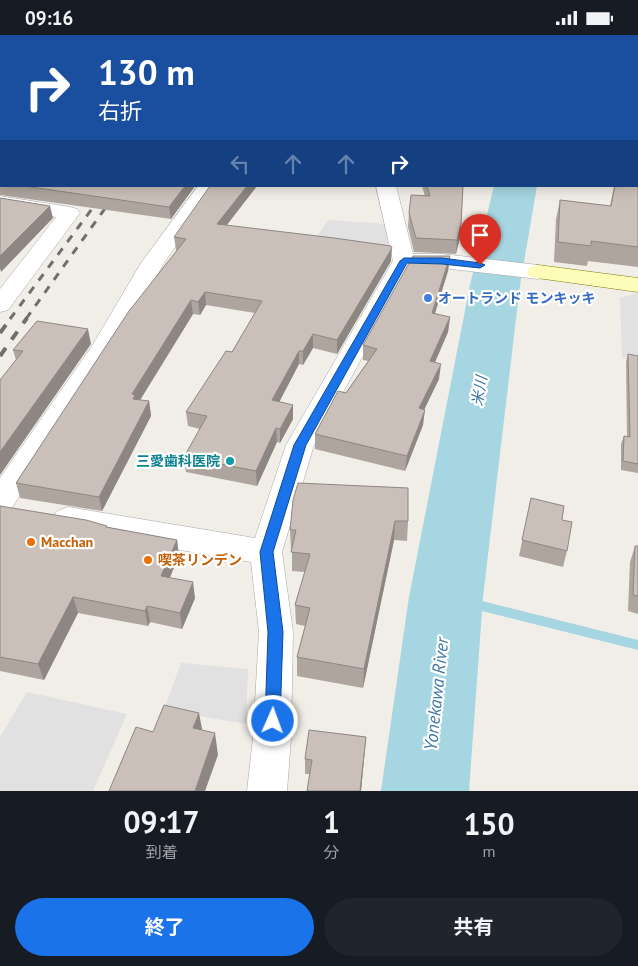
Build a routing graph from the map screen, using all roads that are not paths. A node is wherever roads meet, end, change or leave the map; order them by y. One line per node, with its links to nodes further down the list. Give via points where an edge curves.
1 (207, 187): 8 (street, via 174,231 104,345)
2 (386, 187): 4 (street)
3 (0, 202): 7 (street, via 70,213)
4 (404, 261): 5 (street, via 442,261); 10 (street, via 300,445)
5 (538, 273): 6 (street)
6 (638, 285)
7 (0, 305)
8 (0, 501)
9 (22, 511): 10 (street)
10 (266, 552): 11 (street, via 276,632)
11 (267, 791)

